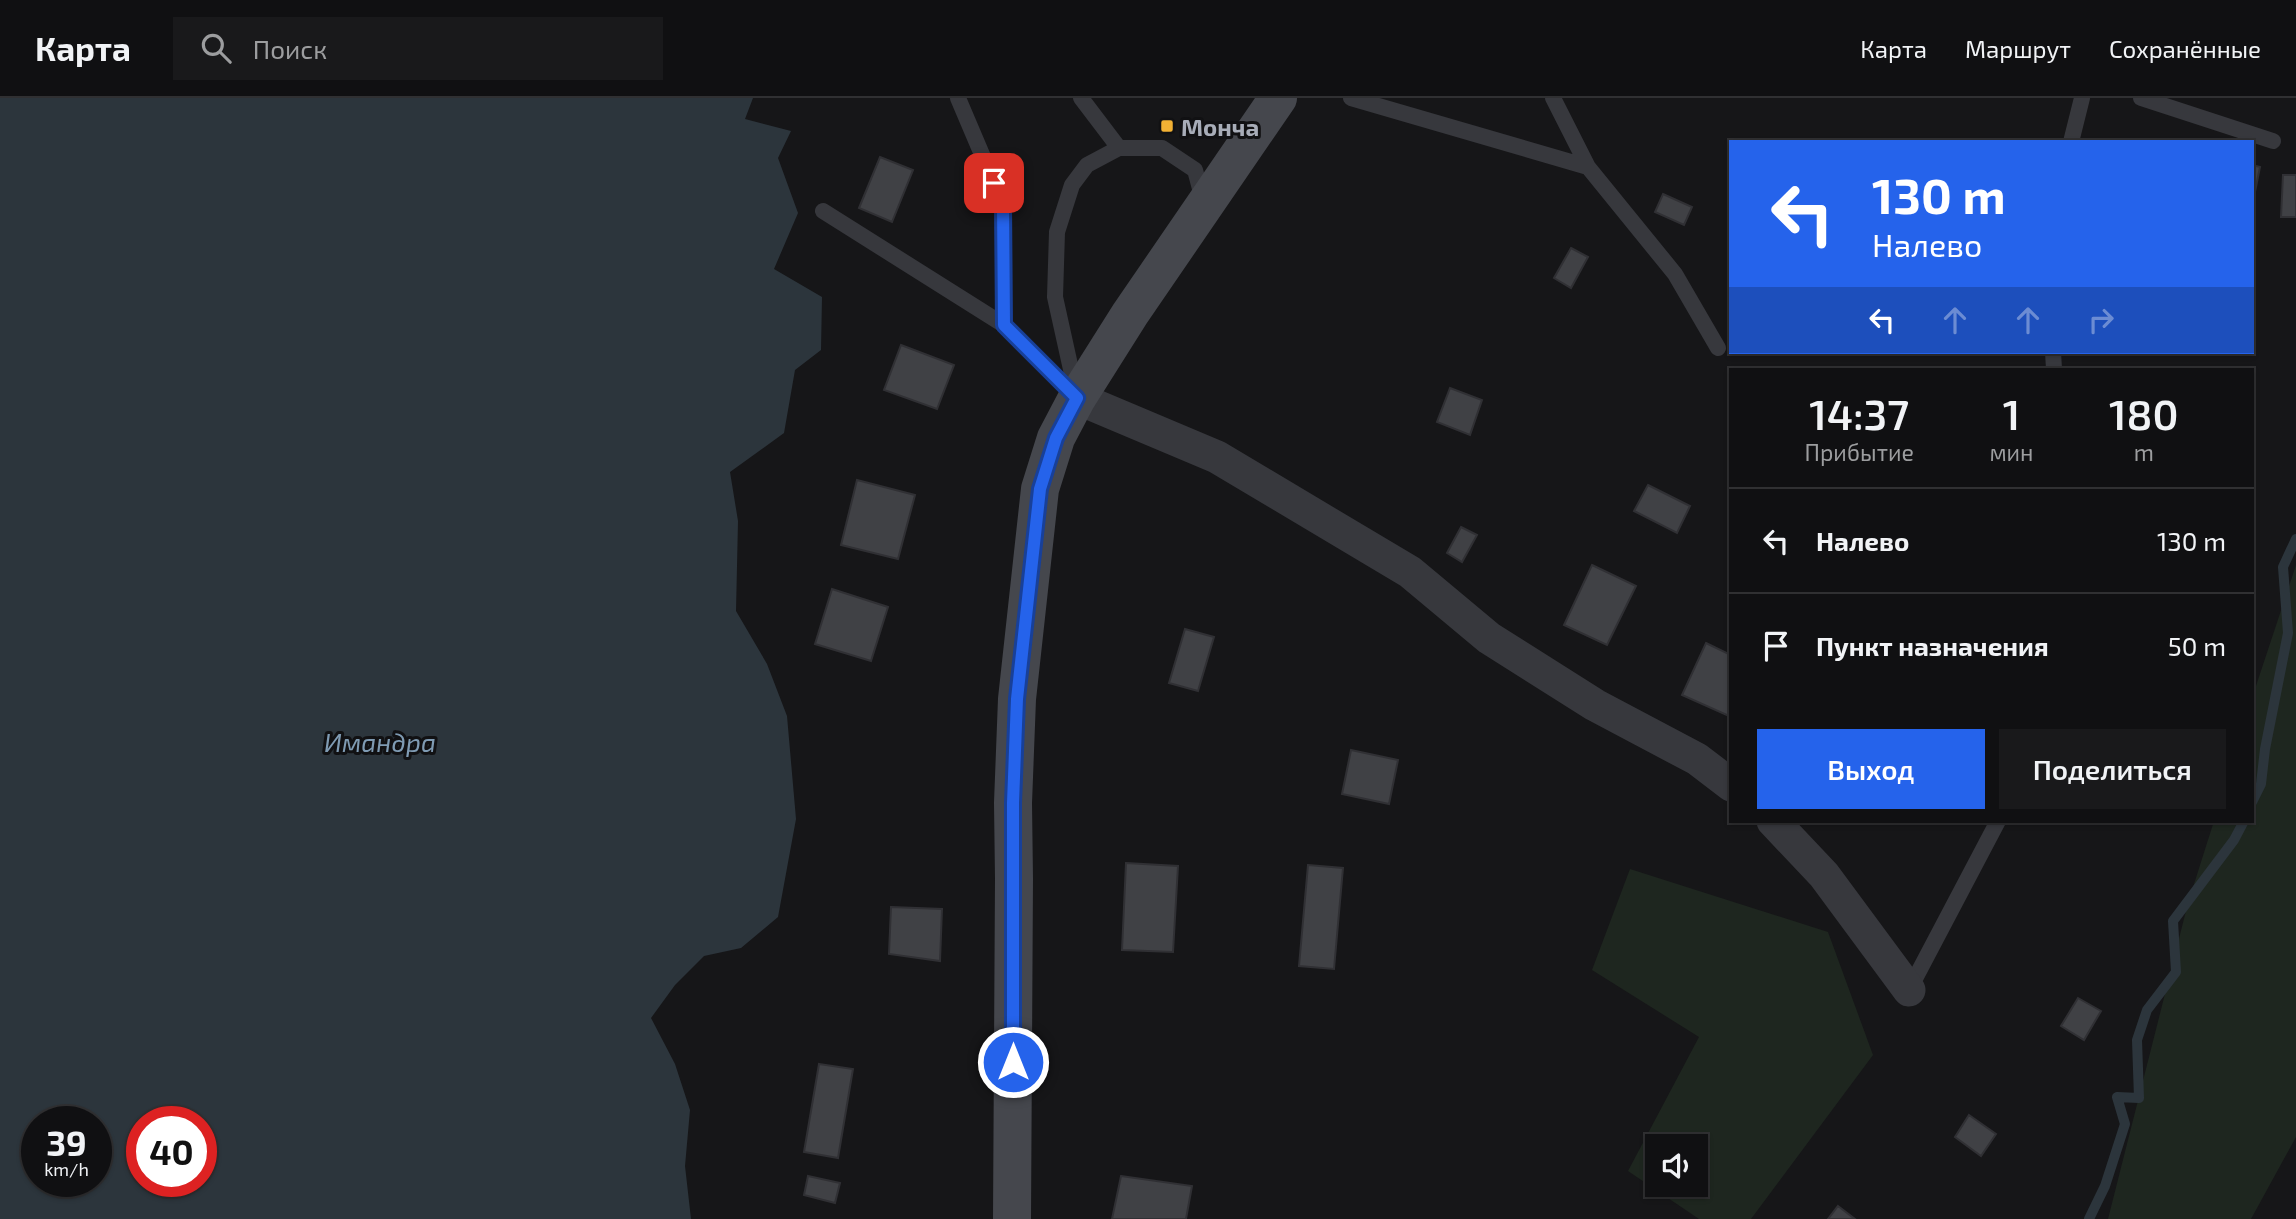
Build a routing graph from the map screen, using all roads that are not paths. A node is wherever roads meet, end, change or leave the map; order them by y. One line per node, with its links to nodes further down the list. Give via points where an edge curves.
1 (958, 98): 14 (lane, via 1003,204)
2 (1081, 98): 10 (lane)
3 (1278, 98): 12 (street)
4 (1351, 98): 11 (lane)
5 (1553, 98): 11 (lane)
6 (2082, 98): 8 (lane)
7 (2141, 98): 9 (lane)
8 (2072, 140)
9 (2273, 141)
10 (1119, 148): 12 (lane, via 1162,149 1195,170); 16 (lane, via 1087,164 1072,185 1057,232 1055,297)
11 (1588, 167): 15 (lane, via 1675,274)
12 (1205, 207): 16 (street)
13 (823, 211): 14 (lane)
14 (1004, 325): 16 (lane)
15 (1718, 348)
16 (1077, 398): 17 (street, via 1217,457 1410,572 1489,638 1595,705 1697,759); 21 (street, via 1056,438 1040,489 1017,699)
17 (1729, 783)
18 (1775, 823): 20 (street, via 1824,875)
19 (1997, 823): 20 (lane)
20 (1909, 990)
21 (1012, 1219)

